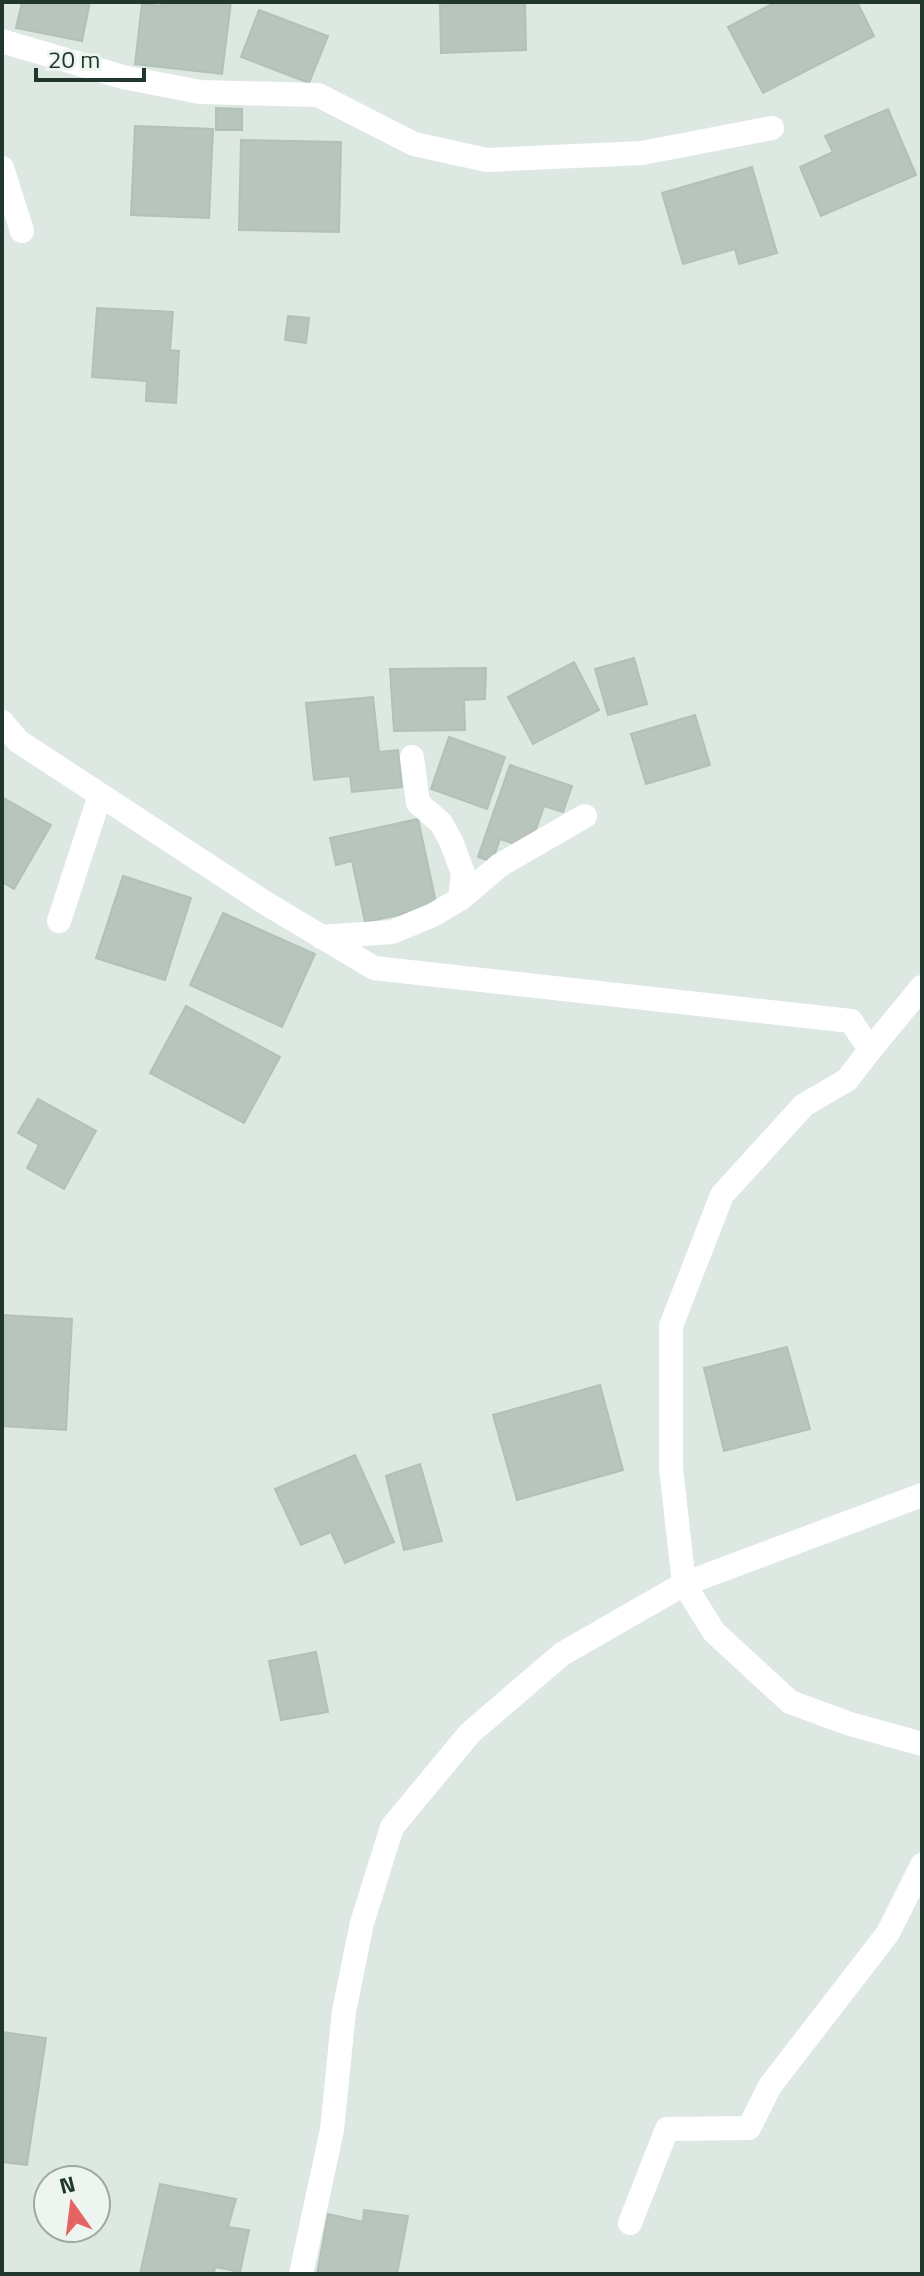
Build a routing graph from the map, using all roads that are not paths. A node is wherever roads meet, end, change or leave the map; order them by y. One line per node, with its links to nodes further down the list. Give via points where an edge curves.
1 (2, 41): 2 (street, via 123,77 200,92 318,95 414,144 487,160 642,153)
2 (772, 128)
3 (2, 168): 4 (street)
4 (22, 231)
5 (2, 722): 7 (street, via 18,741)
6 (412, 757): 9 (street, via 418,803 441,823 463,873)
7 (100, 795): 10 (street); 11 (street)
8 (585, 816): 9 (street, via 500,865)
9 (460, 899): 11 (street, via 392,932)
10 (59, 921)
11 (321, 937): 13 (street, via 374,968 851,1021)
12 (922, 987): 13 (street)
13 (870, 1050): 15 (street, via 847,1080 804,1105 722,1195 671,1326 671,1468)
14 (922, 1495): 15 (street)
15 (684, 1584): 16 (street, via 714,1632 790,1702); 19 (street, via 562,1654 470,1733 392,1827 362,1923 344,2011 332,2130)
16 (922, 1744)
17 (922, 1865): 18 (street, via 888,1933 770,2086 749,2128 667,2129)
18 (630, 2223)
19 (301, 2274)

